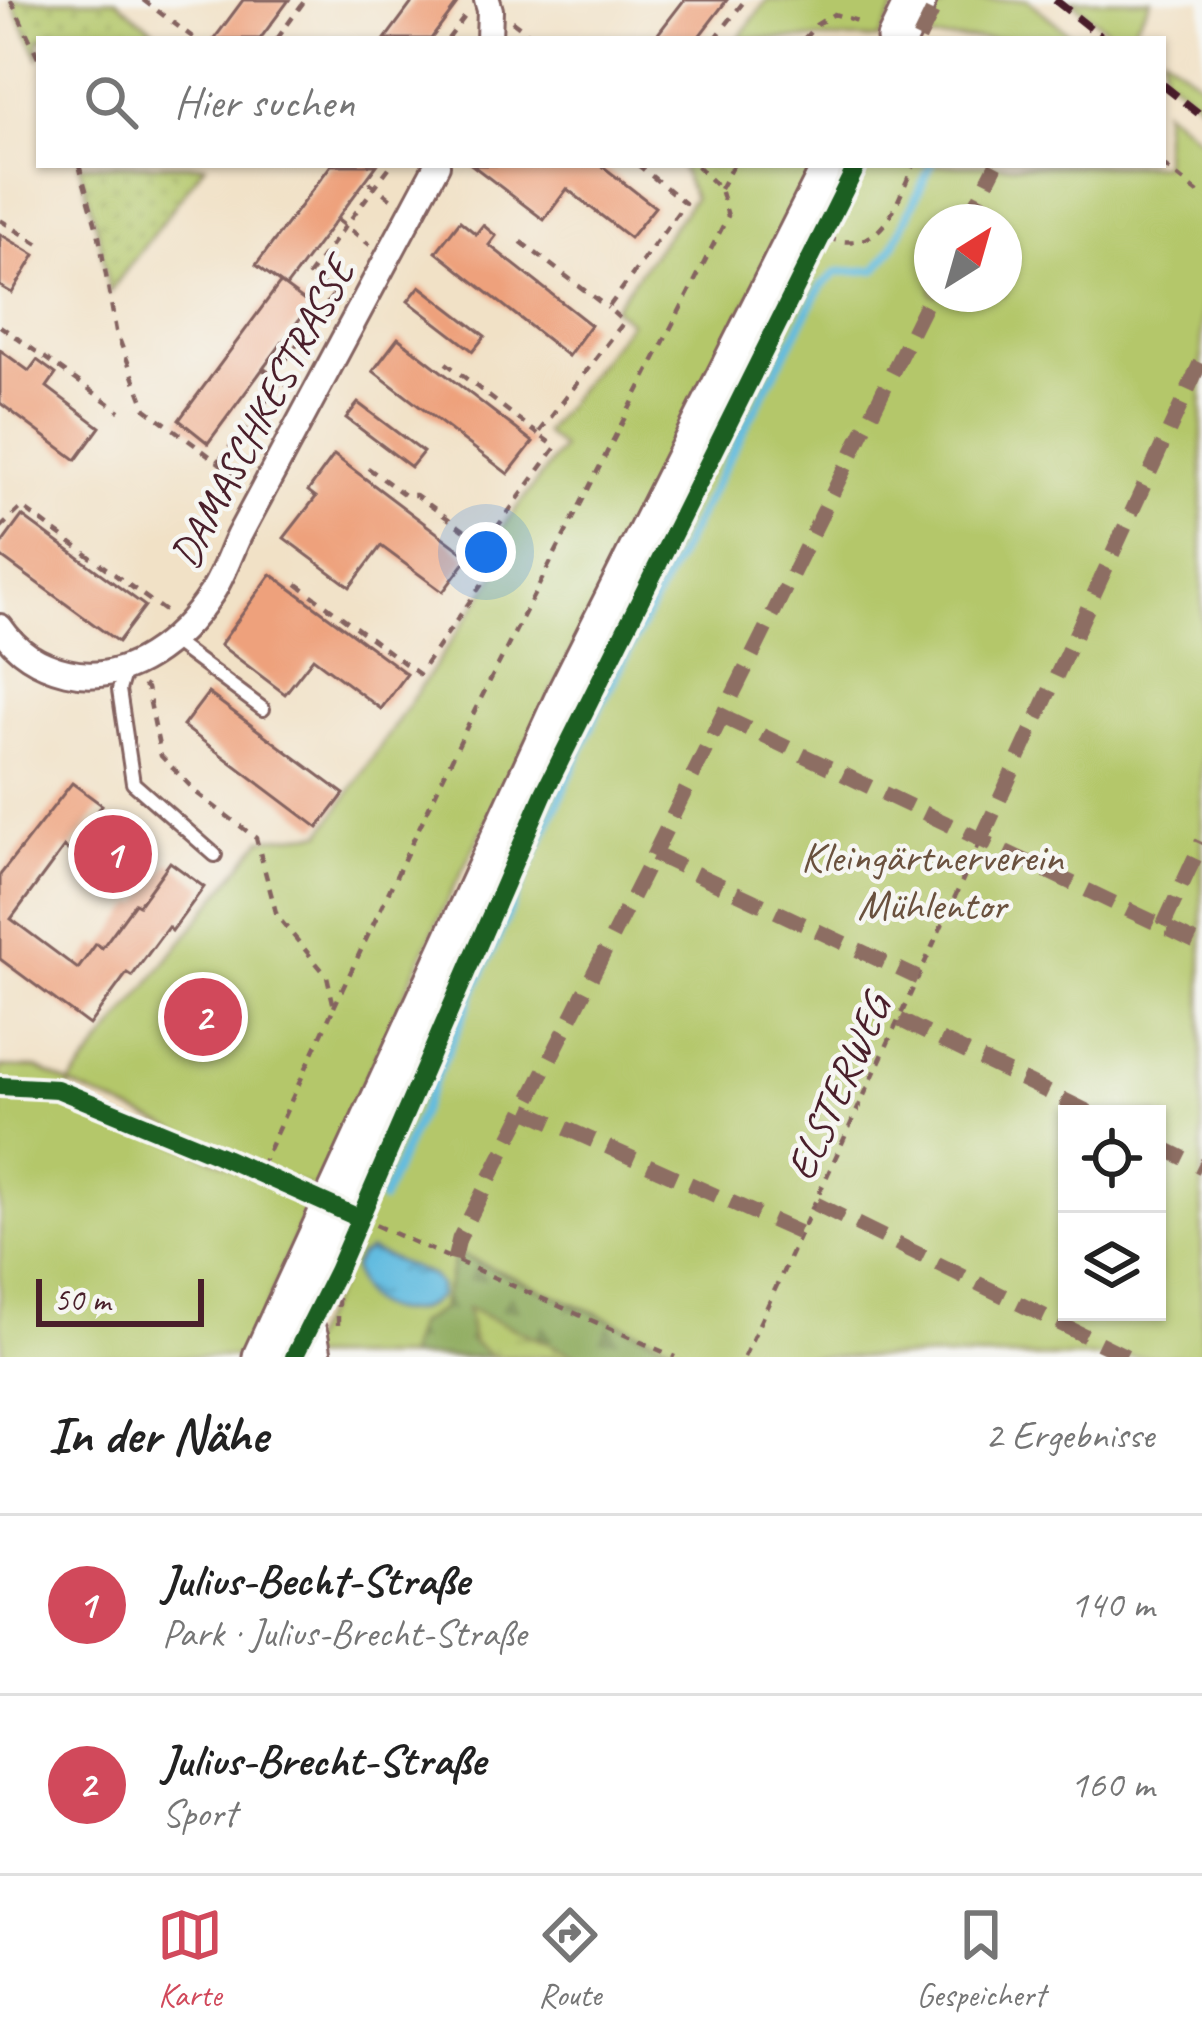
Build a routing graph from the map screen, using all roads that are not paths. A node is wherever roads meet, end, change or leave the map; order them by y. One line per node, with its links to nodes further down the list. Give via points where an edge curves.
1 (916, 0): 4 (main road)
2 (477, 6): 3 (street, via 490,10)
3 (489, 36)
4 (898, 36)
5 (434, 168): 8 (street, DAMASCHKESTRASSE, via 213,592)
6 (831, 168): 12 (main road, via 568,690)
7 (0, 627): 9 (street, via 44,666 89,677)
8 (179, 634): 9 (street, DAMASCHKESTRASSE); 10 (lane)
9 (125, 669): 11 (lane, via 119,690 133,783)
10 (263, 709)
11 (215, 856)
12 (296, 1285): 13 (main road); 14 (street)
13 (263, 1357)
14 (319, 1357)

